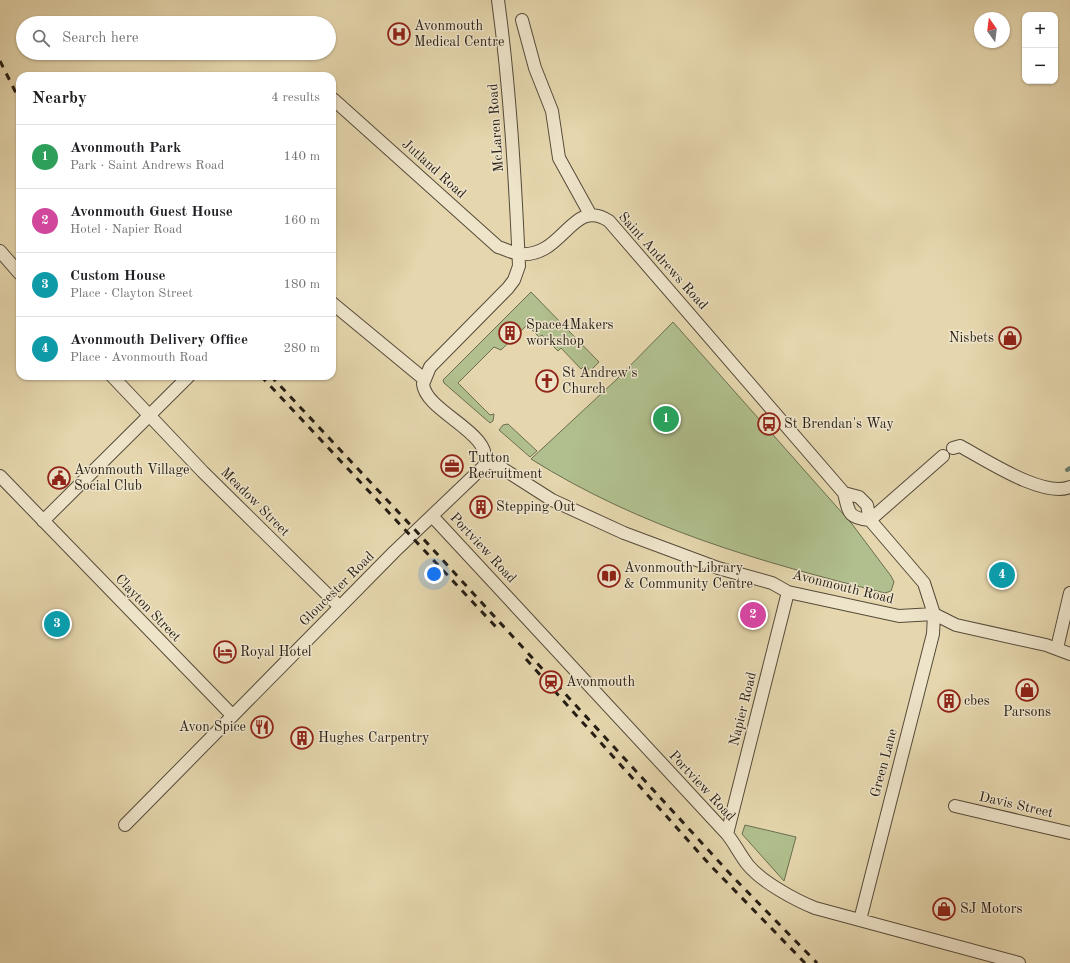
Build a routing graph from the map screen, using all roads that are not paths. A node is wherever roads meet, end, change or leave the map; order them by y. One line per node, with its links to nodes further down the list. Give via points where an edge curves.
1 (498, 0): 6 (street, McLaren Road, via 513,141)
2 (522, 20): 4 (street, via 535,68 552,111 558,158)
3 (336, 102): 6 (street, Jutland Road, via 498,247)
4 (590, 214): 6 (street, via 579,218 548,247); 18 (street, Saint Andrews Road, via 600,215 608,221)
5 (0, 251): 7 (street)
6 (519, 254): 9 (street, McLaren Road, via 519,266 511,284 430,367)
7 (16, 269)
8 (336, 306): 9 (street)
9 (424, 379): 15 (street, via 423,389 427,396 479,441)
10 (116, 380): 12 (street, Meadow Street)
11 (185, 380): 12 (street)
12 (149, 417): 21 (street); 24 (street, Meadow Street)
13 (953, 448): 17 (street, via 960,446 1032,484 1051,489)
14 (943, 456): 20 (street)
15 (486, 461): 19 (street, Gloucester Road, via 480,471); 22 (street, Avonmouth Road, via 497,465 552,500 624,533 718,568 772,584)
16 (0, 476): 21 (street, Clayton Street)
17 (1070, 487)
18 (844, 493): 20 (street, Saint Andrews Road, via 859,497 867,504); 20 (street, Saint Andrews Road, via 852,516 856,519)
19 (433, 516): 24 (street, Gloucester Road); 32 (street, Portview Road)
20 (870, 520): 25 (street, Saint Andrews Road, via 924,584)
21 (43, 521): 28 (street, Clayton Street)
22 (788, 592): 25 (street, Avonmouth Road, via 899,616); 32 (street, Napier Road)
23 (1070, 593): 26 (street)
24 (340, 607): 28 (street, Gloucester Road)
25 (934, 614): 26 (street, via 951,624 976,631); 33 (street, Green Lane, via 933,634)
26 (1057, 648): 27 (street)
27 (1070, 654)
28 (232, 715): 30 (street, Gloucester Road)
29 (955, 806): 31 (street, Davis Street)
30 (125, 825)
31 (1070, 833)
32 (726, 834): 33 (street, Portview Road, via 748,865 786,894 815,908)
33 (860, 920): 34 (street, Portview Road)
34 (1019, 963)

